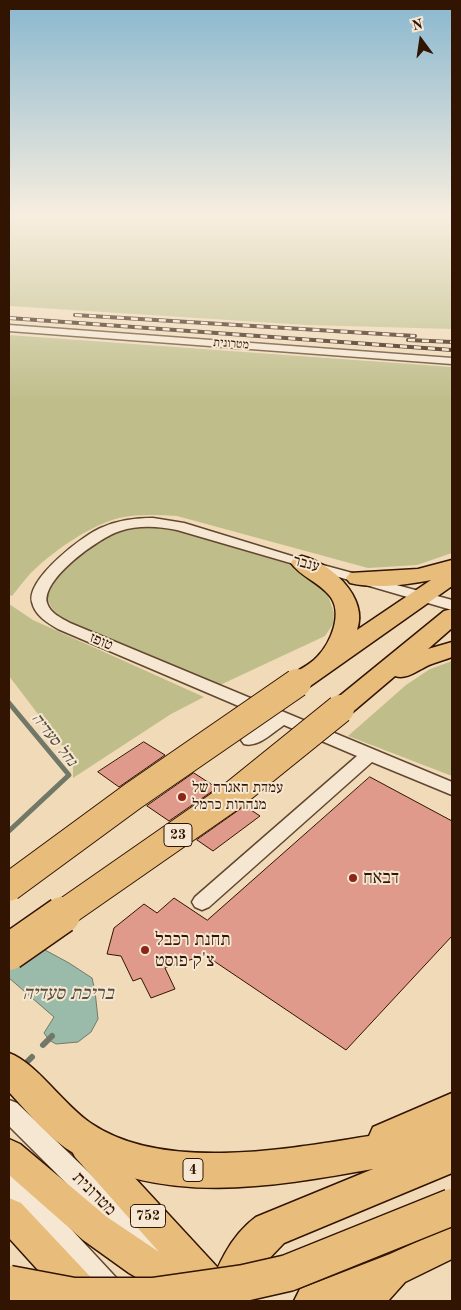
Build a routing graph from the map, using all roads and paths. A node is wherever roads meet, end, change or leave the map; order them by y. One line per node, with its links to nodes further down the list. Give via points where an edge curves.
1 (9, 328): 2 (street, מטרונית)
2 (452, 361)
3 (302, 562): 6 (street, ענבר); 11 (highway, via 338,590 347,604 348,621 344,636); 13 (street, טופז, via 193,530 161,523 136,523 104,532 87,542 43,582 38,597 43,611 64,626)
4 (452, 567): 6 (highway, via 405,577)
5 (452, 576): 7 (highway)
6 (358, 578): 7 (street, ענבר)
7 (424, 596): 8 (street, ענבר); 11 (highway)
8 (452, 605)
9 (452, 616): 12 (highway, 23)
10 (452, 649): 12 (highway, via 421,659)
11 (325, 664): 17 (highway, bridge, via 132,796)
12 (365, 690): 19 (highway, 23, bridge, via 231,797)
13 (282, 718): 14 (street); 15 (street, טופז)
14 (250, 740)
15 (370, 755): 16 (street, טופז); 18 (street)
16 (452, 789)
17 (9, 887)
18 (202, 902)
19 (9, 952)
20 (9, 1068): 23 (highway, 4)
21 (452, 1109): 27 (highway, via 369,1146)
22 (9, 1110): 34 (street, מטרונית)
23 (72, 1132): 27 (highway, 4, via 109,1152 190,1170); 37 (main road, 752)
24 (452, 1136): 27 (highway, 4)
25 (9, 1154): 34 (main road, via 77,1216 114,1244)
26 (452, 1155): 37 (highway, via 257,1238 242,1258)
27 (322, 1160)
28 (9, 1180): 36 (street)
29 (452, 1207): 33 (highway, bridge, via 296,1270 244,1284 153,1296 73,1296)
30 (9, 1214): 35 (main road)
31 (452, 1242): 32 (main road)
32 (399, 1267): 38 (main road); 39 (main road, via 383,1280)
33 (9, 1284)
34 (194, 1294): 37 (main road)
35 (90, 1301)
36 (120, 1301)
37 (224, 1301)
38 (312, 1301)
39 (367, 1301)

